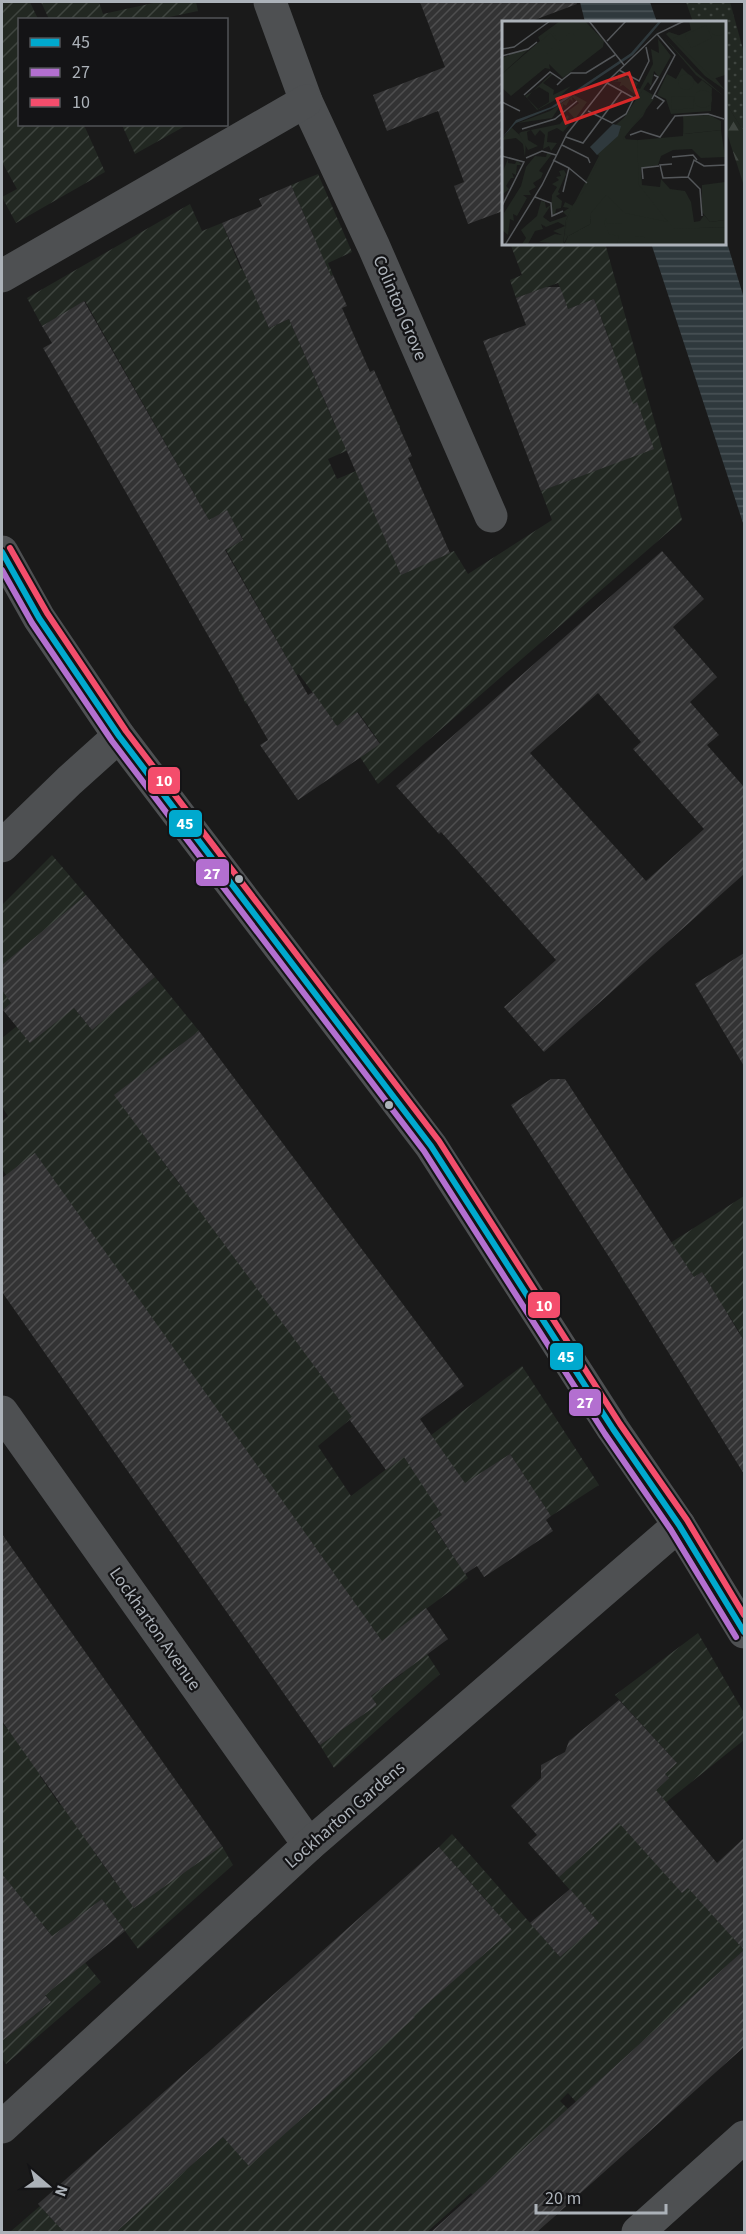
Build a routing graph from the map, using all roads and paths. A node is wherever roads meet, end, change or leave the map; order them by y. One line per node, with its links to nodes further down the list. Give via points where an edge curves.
1 (270, 2): 2 (street, Colinton Grove)
2 (306, 101): 3 (street); 4 (street, Colinton Grove)
3 (2, 276)
4 (491, 516)
5 (2, 552): 6 (street, via 39,618)
6 (119, 736): 7 (street); 9 (street, via 431,1146)
7 (2, 846)
8 (2, 1412): 11 (street, Lockharton Avenue)
9 (679, 1525): 10 (street); 11 (street, Lockharton Gardens)
10 (744, 1632)
11 (309, 1845): 12 (street, Lockharton Gardens)
12 (9, 2120)
13 (744, 2137): 14 (street)
14 (638, 2232)

